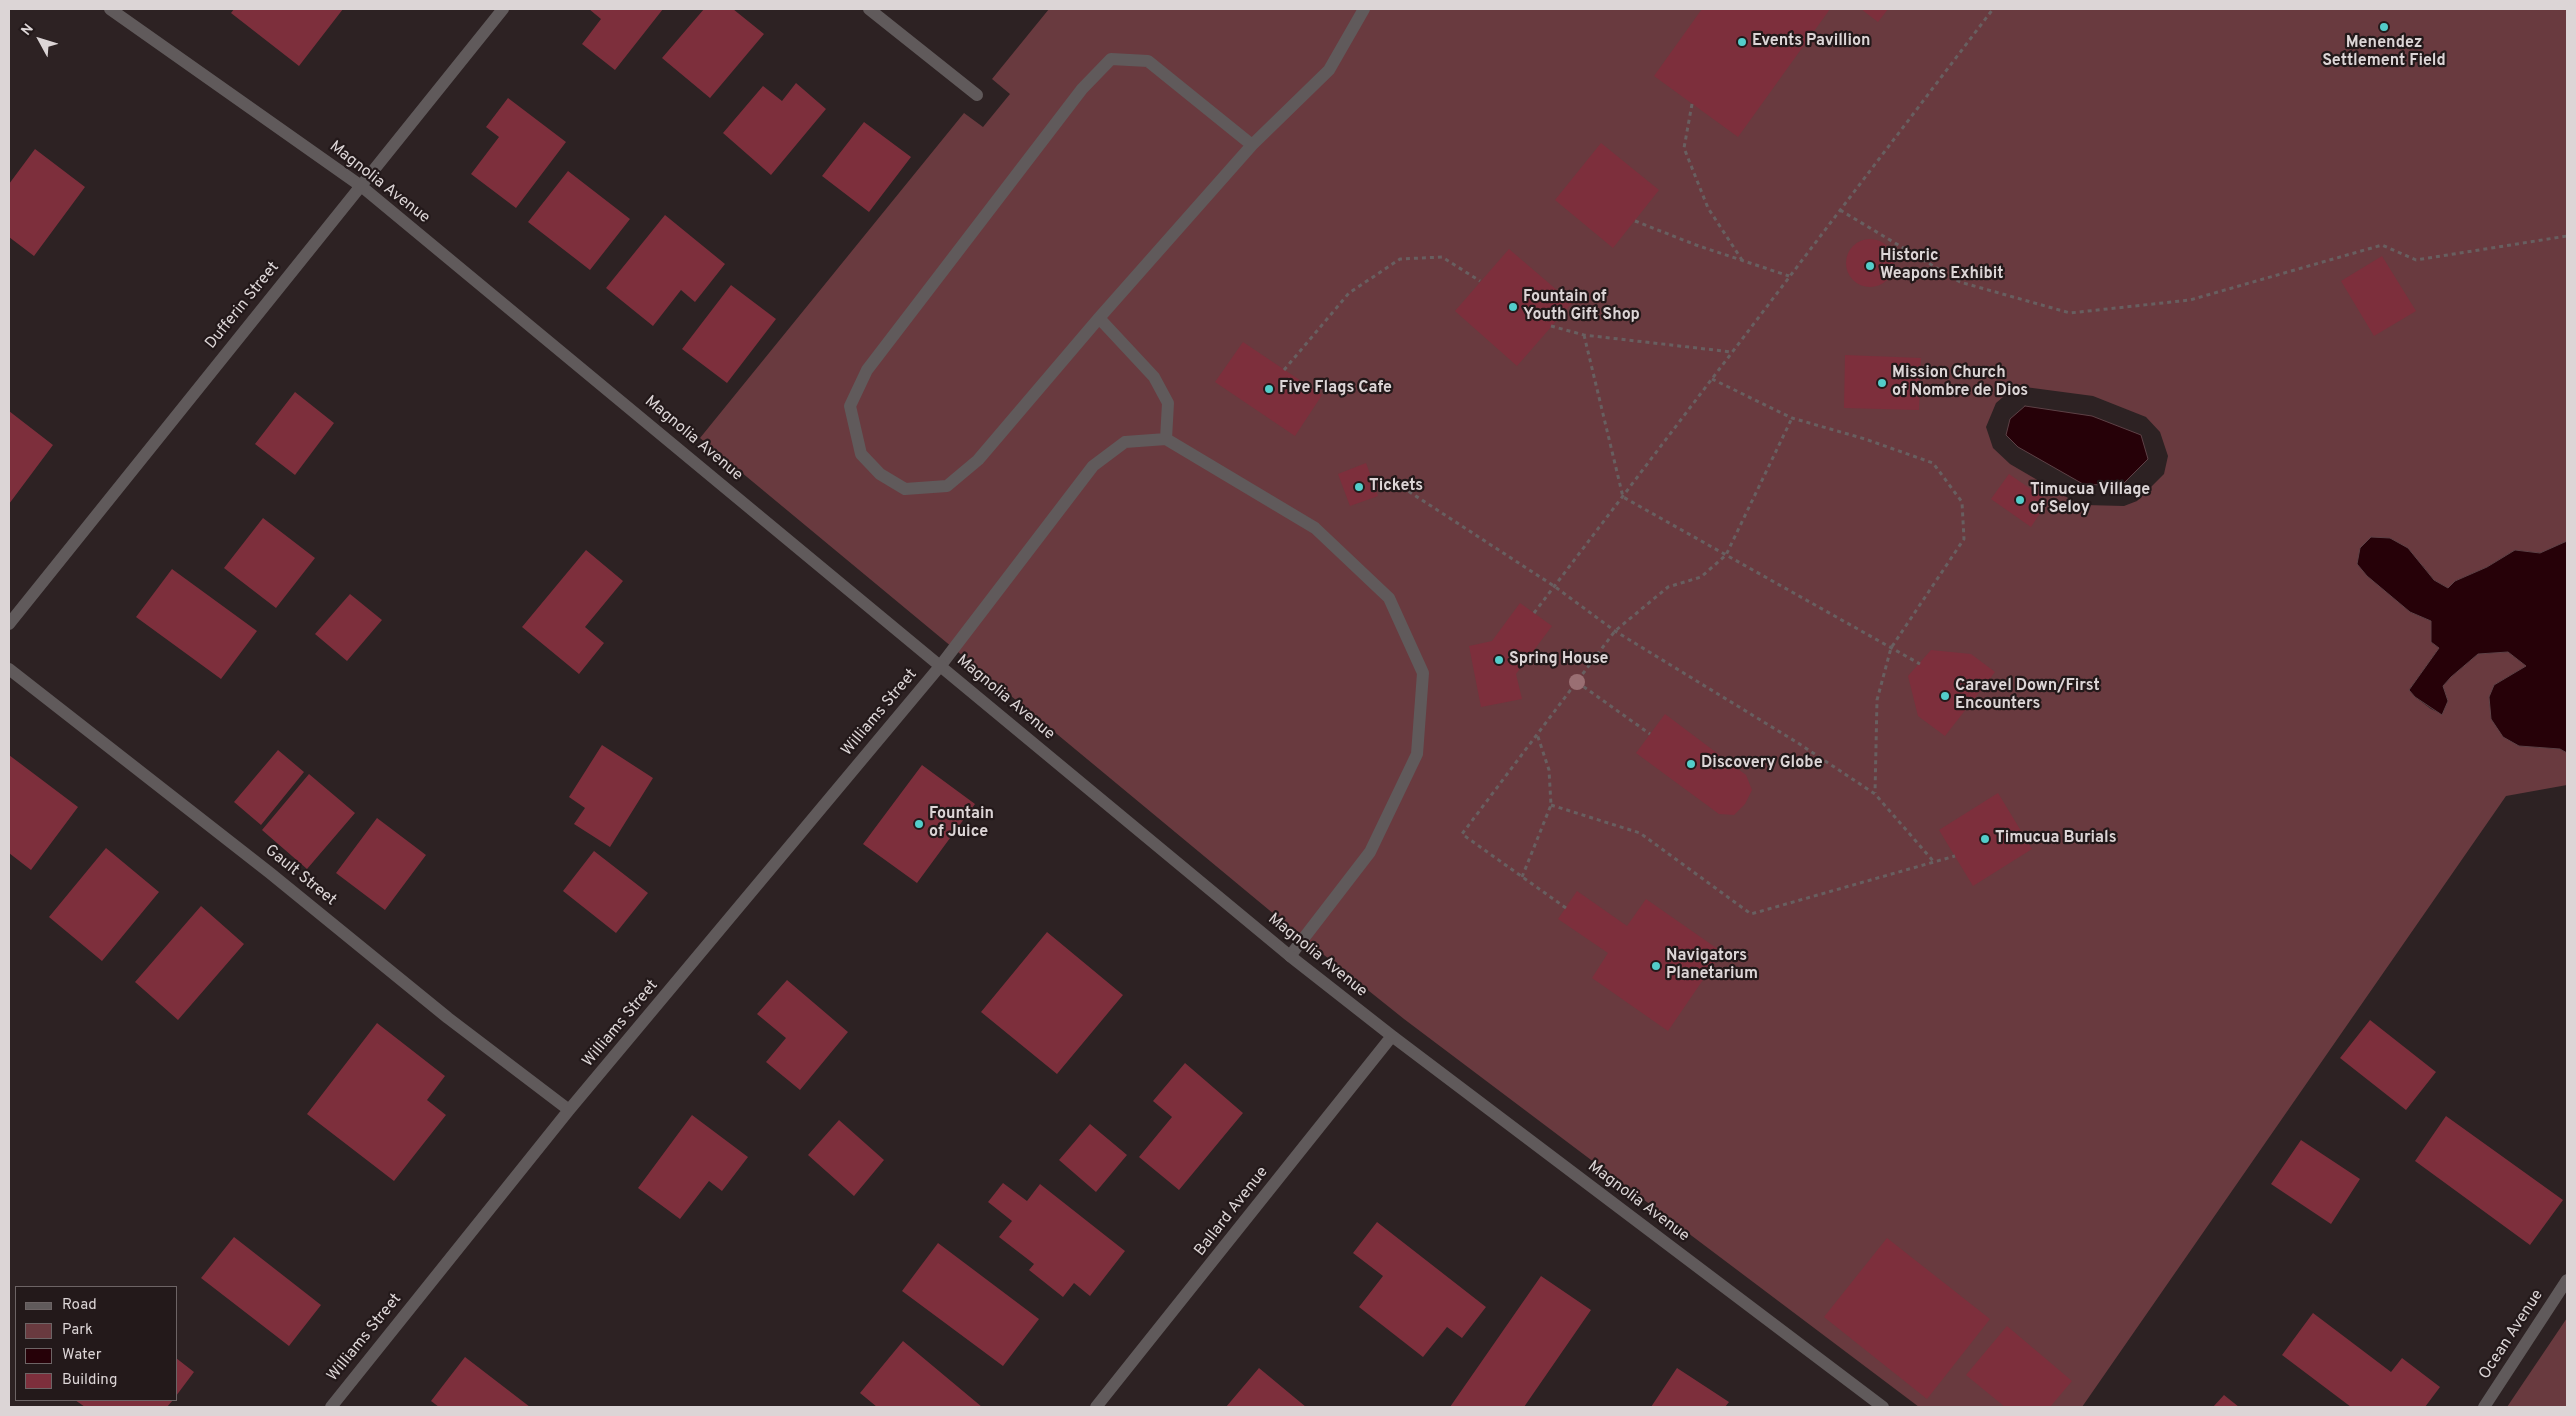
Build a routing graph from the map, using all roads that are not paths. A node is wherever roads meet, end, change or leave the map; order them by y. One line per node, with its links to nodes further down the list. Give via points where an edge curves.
1 (110, 9): 7 (street, Magnolia Avenue)
2 (503, 9): 7 (street, Dufferin Street)
3 (869, 9): 5 (street)
4 (1364, 9): 6 (street, via 1329,70)
5 (976, 95)
6 (1252, 145): 8 (street); 8 (street, via 1148,61 1111,59 1082,89 867,370 850,406 861,454 880,474 905,490 947,486 978,460)
7 (360, 186): 10 (street, Dufferin Street); 11 (street, Magnolia Avenue)
8 (1099, 318): 9 (street, via 1154,376 1168,404)
9 (1166, 439): 11 (street, Williams Street, via 1125,442 1093,466); 13 (street, via 1315,528 1389,598 1423,673 1417,754 1370,852)
10 (9, 624)
11 (941, 665): 13 (street, Magnolia Avenue); 15 (street, Williams Street)
12 (9, 669): 15 (street, Gault Street, via 270,873 448,1018)
13 (1290, 956): 14 (street, Magnolia Avenue)
14 (1392, 1036): 18 (street, Ballard Avenue); 19 (street, Magnolia Avenue)
15 (569, 1110): 17 (street, Williams Street)
16 (2567, 1280): 20 (street, Ocean Avenue)
17 (331, 1407)
18 (1096, 1407)
19 (1883, 1407)
20 (2484, 1407)

